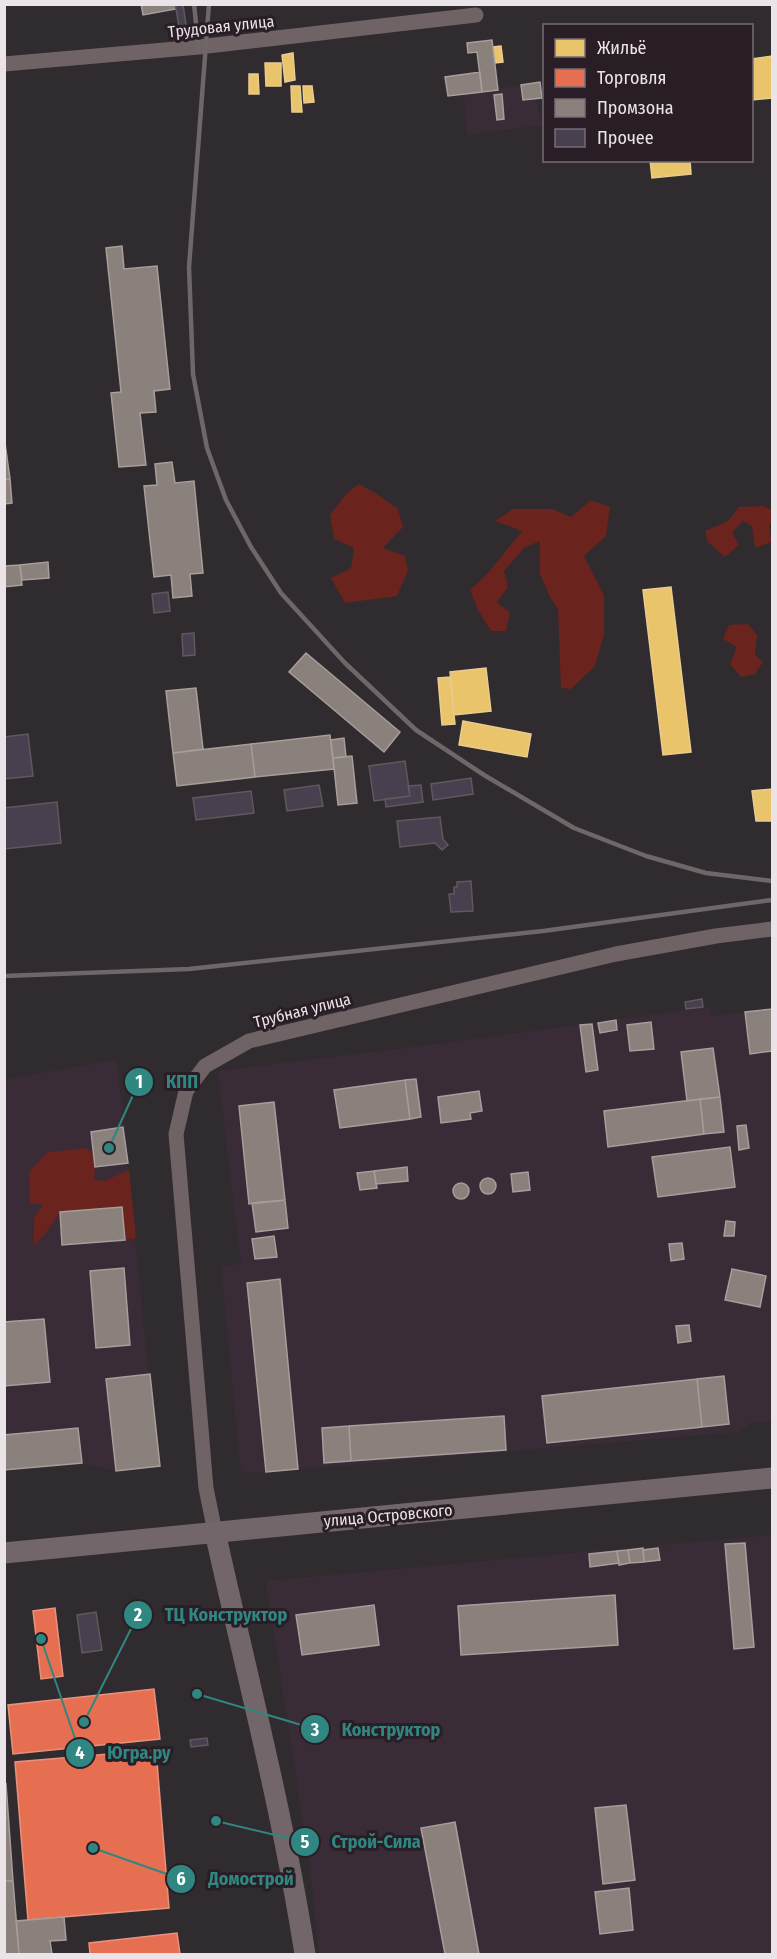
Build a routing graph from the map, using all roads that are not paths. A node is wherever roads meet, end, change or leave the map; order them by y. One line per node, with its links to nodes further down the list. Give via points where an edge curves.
1 (476, 15): 2 (street, Трудовая улица, via 199,47)
2 (4, 64)
3 (772, 929): 5 (street, Трубная улица, via 616,954 249,1041 205,1066 186,1091 176,1134 206,1488)
4 (772, 1478): 5 (main road, улица Островского)
5 (215, 1532): 6 (main road, улица Островского); 7 (main road, via 266,1754)
6 (4, 1554)
7 (305, 1954)

